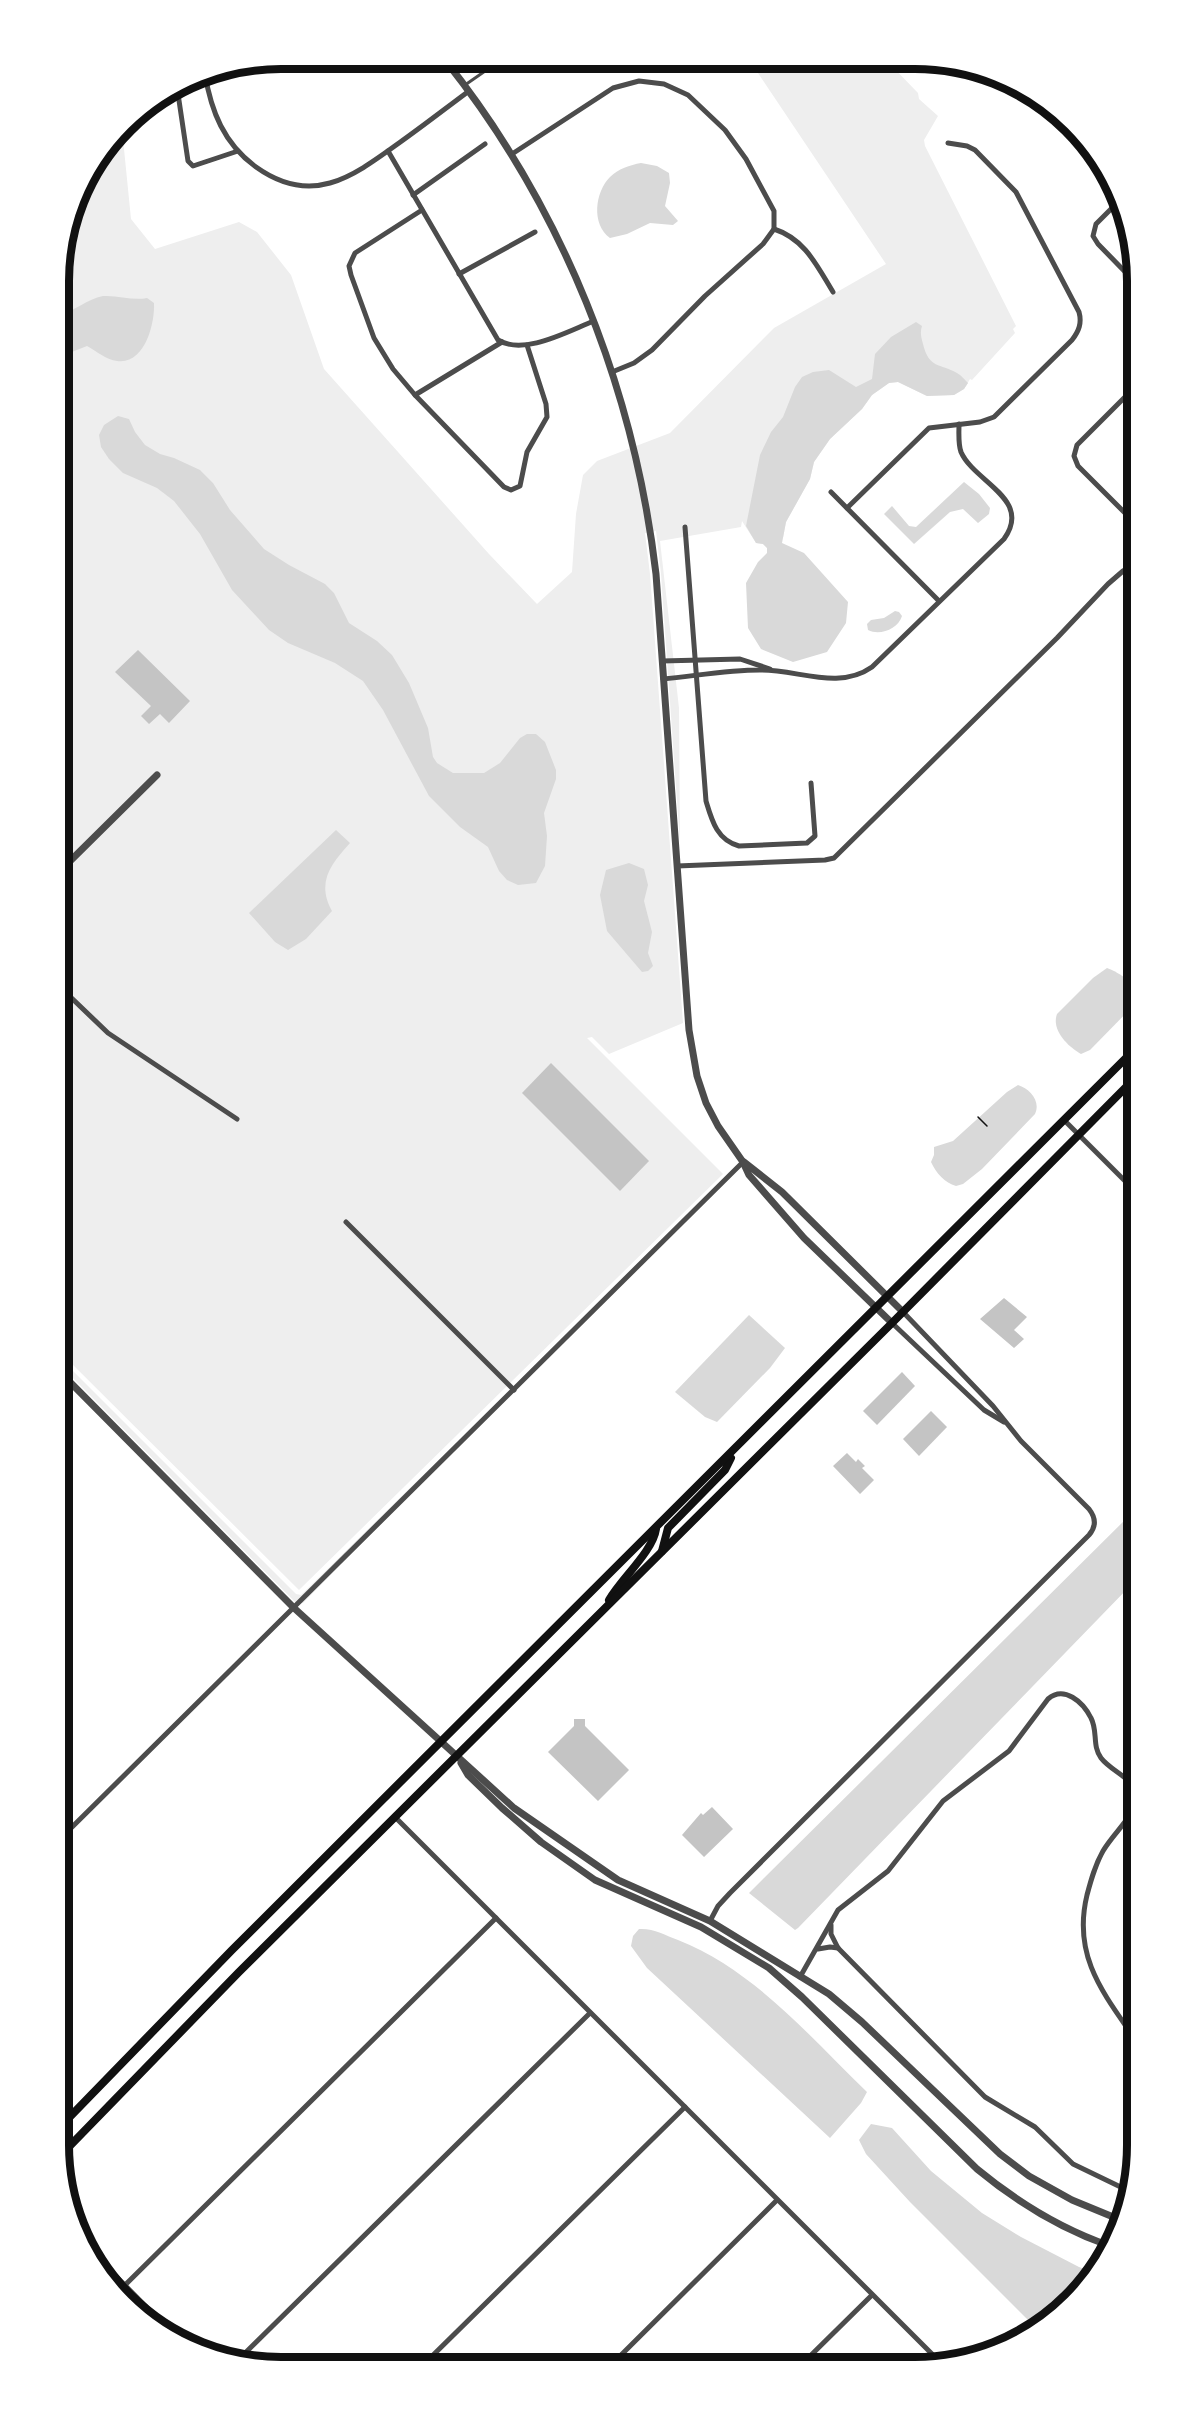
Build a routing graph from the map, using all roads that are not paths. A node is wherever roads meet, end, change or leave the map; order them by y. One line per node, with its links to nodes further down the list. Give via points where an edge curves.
1 (452, 69): 4 (street)
2 (490, 69): 4 (lane)
3 (207, 82): 8 (street, via 217,119)
4 (467, 88): 9 (street); 10 (street)
5 (178, 95): 8 (street, via 188,161 193,166)
6 (948, 143): 25 (street, via 975,150 1013,188 1081,319 1072,340 998,413 984,421)
7 (484, 144): 11 (street)
8 (238, 151): 9 (street, via 272,177 309,187 343,180)
9 (388, 151): 11 (street)
10 (512, 154): 14 (street, via 613,88 644,81 664,84 688,95 731,138 774,212); 19 (street, via 558,237)
11 (413, 195): 13 (street)
12 (1114, 206): 17 (street, via 1096,224 1093,236)
13 (422, 210): 16 (street); 23 (street, via 359,250 349,266 374,338)
14 (774, 229): 18 (street, via 790,235 805,248); 22 (street, via 652,351)
15 (535, 232): 16 (street)
16 (459, 274): 20 (street)
17 (1127, 274)
18 (833, 292)
19 (594, 321): 21 (street); 22 (street)
20 (502, 342): 21 (street); 23 (street)
21 (527, 345): 23 (street, via 547,417 527,452 522,483 516,490 504,487)
22 (612, 372): 33 (street, via 637,463 652,543)
23 (415, 395)
24 (1127, 397): 28 (street, via 1079,442 1074,456 1078,466)
25 (958, 424): 27 (street, via 937,426 922,433); 31 (street, via 962,453 1008,504 1012,524 1004,539)
26 (831, 492): 27 (street)
27 (847, 508): 31 (street)
28 (1127, 515)
29 (685, 527): 32 (street)
30 (1127, 569): 40 (street, via 834,858)
31 (939, 601): 34 (street, via 865,672 831,678)
32 (695, 659): 33 (street); 34 (street, via 740,659); 35 (street)
33 (662, 661): 36 (street)
34 (772, 669): 35 (street)
35 (696, 676): 36 (street); 38 (street, via 706,801 721,837 739,846 807,843 815,836)
36 (663, 679): 40 (street)
37 (157, 775): 39 (street)
38 (812, 783)
39 (69, 862)
40 (677, 866): 47 (street, via 695,1069 712,1116)
41 (69, 996): 44 (street, via 108,1033)
42 (1127, 1057): 45 (main road)
43 (1127, 1086): 46 (main road)
44 (237, 1119)
45 (1065, 1120): 46 (street); 50 (main road)
46 (1079, 1135): 48 (street); 52 (main road)
47 (743, 1162): 50 (street, via 782,1192); 51 (street, via 777,1209); 55 (street)
48 (1127, 1183)
49 (346, 1222): 55 (street)
50 (888, 1297): 51 (main road); 52 (street)
51 (876, 1309): 53 (street); 57 (main road)
52 (903, 1312): 53 (main road); 56 (street)
53 (892, 1323): 56 (street, via 984,1410); 59 (main road)
54 (69, 1381): 60 (street)
55 (514, 1390): 60 (street)
56 (1005, 1423): 72 (street, via 1089,1509 1094,1520 1092,1532 730,1893)
57 (736, 1448): 58 (main road); 59 (main road, via 724,1470 668,1528)
58 (656, 1529): 61 (main road, via 651,1545 619,1583); 62 (main road)
59 (662, 1552): 61 (main road)
60 (294, 1608): 62 (street); 67 (street)
61 (603, 1611): 63 (main road)
62 (442, 1742): 63 (street); 79 (main road)
63 (456, 1756): 66 (main road); 68 (street); 69 (street, via 470,1778)
64 (1127, 1780): 71 (street, via 1100,1757 1089,1714 1071,1695 1055,1693 1009,1751 943,1801 888,1871 841,1907)
65 (1127, 1816): 77 (street, via 1096,1866 1083,1932 1093,1974)
66 (395, 1817): 70 (street); 80 (main road)
67 (69, 1830)
68 (548, 1833): 69 (street); 72 (street, via 618,1880)
69 (541, 1842): 84 (street, via 595,1880 701,1927 769,1968 977,2169 1050,2219)
70 (496, 1918): 76 (street); 86 (street)
71 (831, 1920): 73 (street); 74 (street)
72 (710, 1921): 75 (street)
73 (837, 1948): 74 (street); 81 (street, via 986,2097 1035,2127 1073,2164)
74 (818, 1949): 75 (street)
75 (801, 1977): 83 (street, via 850,2010 1006,2159 1071,2200)
76 (590, 2013): 78 (street); 89 (street)
77 (1127, 2027)
78 (685, 2108): 82 (street); 91 (street)
79 (69, 2117)
80 (69, 2147)
81 (1123, 2188)
82 (777, 2200): 87 (street); 92 (street)
83 (1114, 2217)
84 (1103, 2243)
85 (110, 2270): 86 (street)
86 (125, 2285): 88 (street)
87 (872, 2295): 90 (street); 93 (street)
88 (154, 2314)
89 (244, 2354)
90 (934, 2356)
91 (431, 2357)
92 (619, 2357)
93 (809, 2357)

